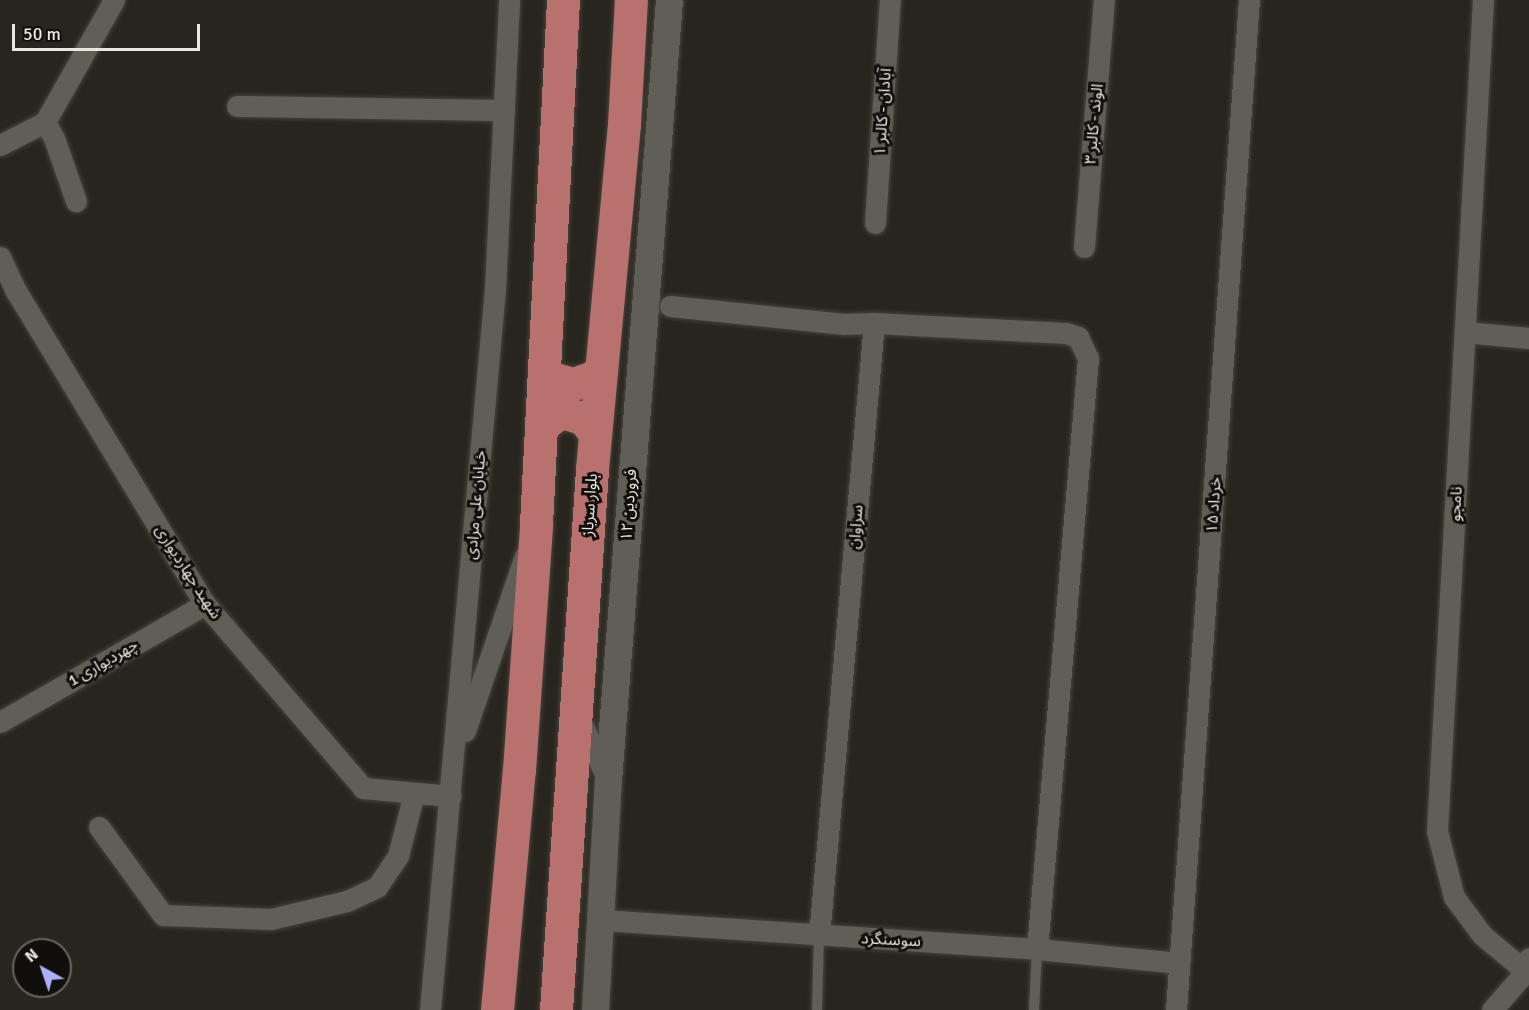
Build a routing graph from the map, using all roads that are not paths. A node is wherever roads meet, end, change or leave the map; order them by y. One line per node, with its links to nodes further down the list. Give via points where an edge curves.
1 (114, 0): 12 (street)
2 (509, 0): 11 (street, خیابان علی مرادی)
3 (563, 0): 22 (highway)
4 (631, 0): 23 (highway, بلوار سرباز, via 624,124)
5 (669, 0): 31 (street, ۱۲ فروردین)
6 (890, 0): 15 (street, آبادان - کالبر ۱)
7 (1104, 0): 16 (street, الوند - کالبر ۳)
8 (1249, 0): 38 (street, ۱۵ خرداد)
9 (1483, 0): 20 (street, نامجو)
10 (237, 106): 11 (street)
11 (504, 110): 30 (street, خیابان علی مرادی, via 495,289)
12 (45, 122): 13 (street); 14 (street)
13 (0, 145)
14 (76, 201)
15 (875, 223)
16 (1084, 247)
17 (0, 257): 27 (street, شهید چهاردیواری, via 16,291)
18 (670, 306): 19 (street, via 844,324)
19 (874, 323): 36 (street, سراوان); 37 (street, via 1066,333 1078,337 1088,358)
20 (1465, 333): 21 (street); 39 (street, نامجو, via 1437,831 1454,897 1482,935)
21 (1529, 338)
22 (544, 370): 23 (highway, via 552,378 573,384); 24 (highway)
23 (601, 370): 25 (highway, بلوار سرباز)
24 (541, 427): 25 (highway, via 556,415 566,413 584,418); 26 (highway)
25 (595, 434): 28 (highway, بلوار سرباز)
26 (536, 524): 30 (street); 41 (highway)
27 (205, 604): 29 (street, چهردیواری 1); 32 (street, شهید چهاردیواری, via 363,788)
28 (575, 708): 31 (street); 42 (highway, بلوار سرباز)
29 (0, 722)
30 (454, 763): 33 (street, خیابان علی مرادی)
31 (608, 780): 35 (street, ۱۲ فروردین)
32 (414, 793): 33 (street, شهید چهاردیواری); 34 (street, via 398,856 377,887 347,900 271,919 163,915)
33 (451, 796): 40 (street, خیابان علی مرادی)
34 (99, 827)
35 (602, 920): 36 (street, سوسنگرد); 43 (street, ۱۲ فروردین)
36 (819, 936): 37 (street, سوسنگرد); 44 (lane)
37 (1037, 948): 38 (street, سوسنگرد); 45 (lane)
38 (1179, 963): 46 (street, ۱۵ خرداد)
39 (1528, 967): 47 (street)
40 (430, 1010)
41 (497, 1010)
42 (556, 1010)
43 (595, 1010)
44 (817, 1010)
45 (1034, 1010)
46 (1176, 1010)
47 (1492, 1010)

